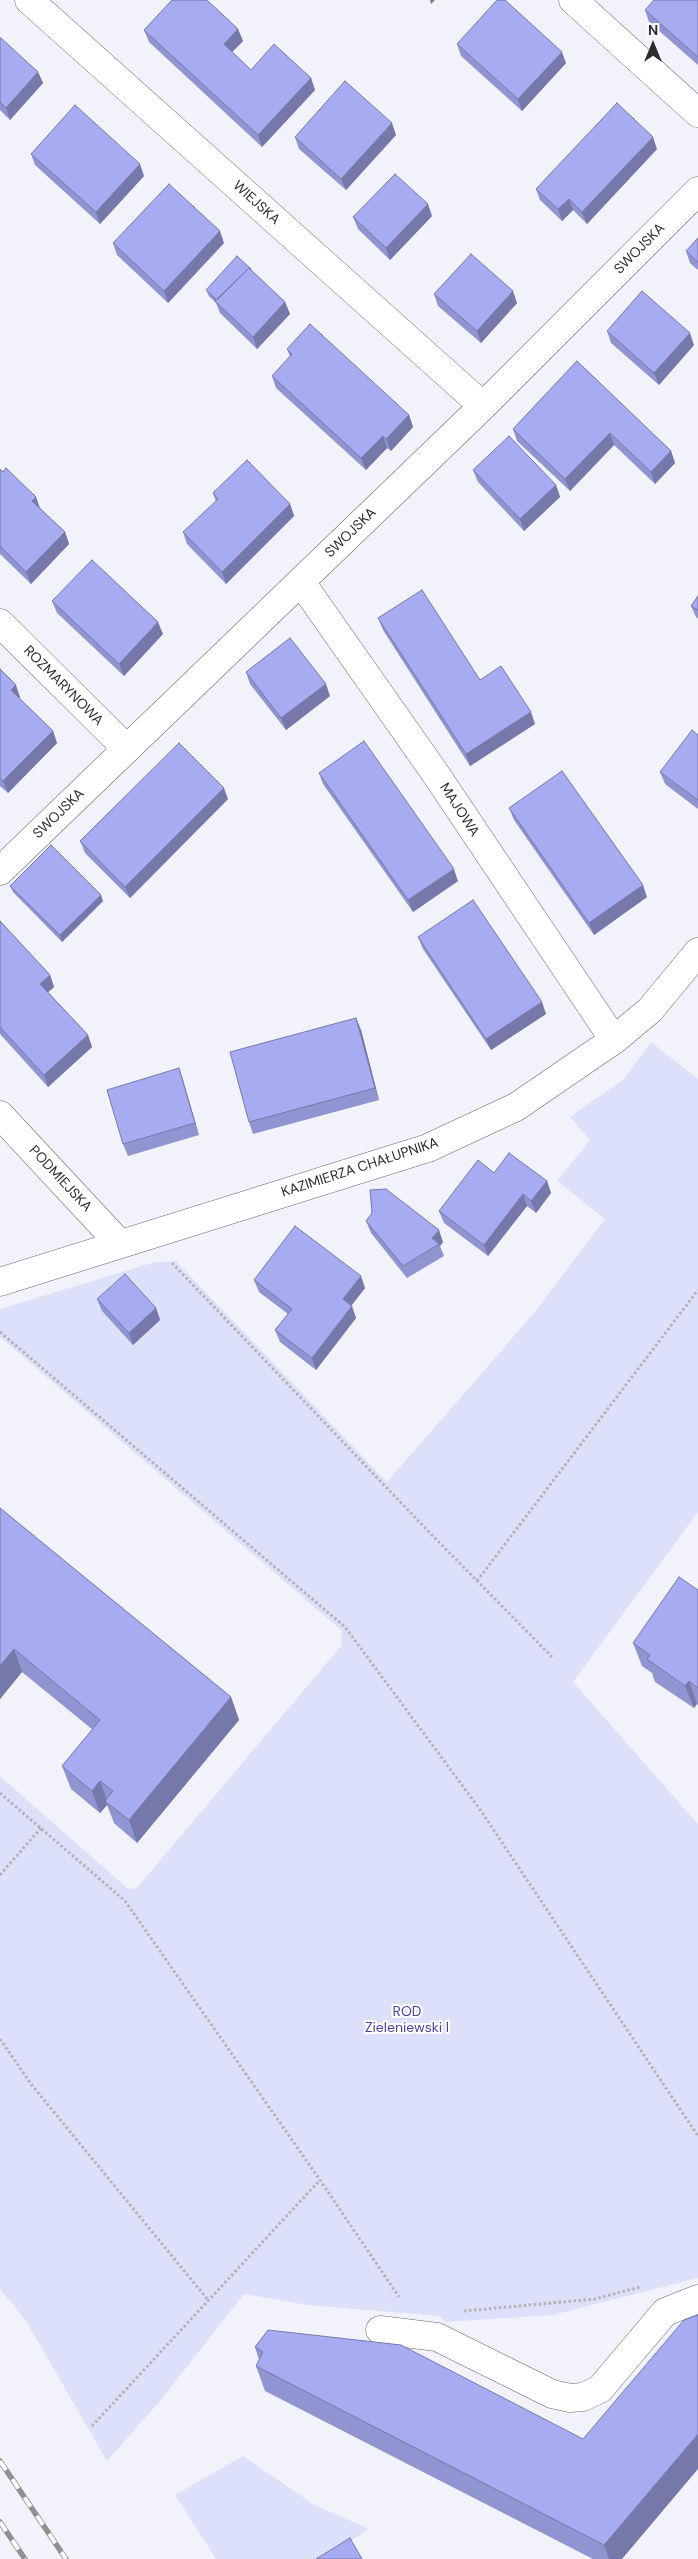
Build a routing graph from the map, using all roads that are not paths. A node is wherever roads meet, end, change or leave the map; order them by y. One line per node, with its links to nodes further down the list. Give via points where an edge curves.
1 (29, 0): 5 (street, WIEJSKA)
2 (573, 0): 3 (street)
3 (698, 113)
4 (698, 191): 5 (street, SWOJSKA)
5 (483, 406): 6 (street, SWOJSKA)
6 (300, 582): 8 (street, SWOJSKA); 11 (street, MAJOWA, via 435,773)
7 (0, 623): 8 (street, ROZMARYNOWA)
8 (126, 749): 9 (street, SWOJSKA)
9 (0, 871)
10 (698, 952): 11 (street, KAZIMIERZA CHAŁUPNIKA, via 650,1010)
11 (614, 1040): 13 (street, KAZIMIERZA CHAŁUPNIKA, via 516,1107 428,1148)
12 (0, 1115): 13 (street, PODMIEJSKA)
13 (120, 1244): 14 (street, KAZIMIERZA CHAŁUPNIKA)
14 (0, 1282)
15 (698, 2300): 16 (street, via 665,2312 600,2389 576,2398 552,2394 437,2337)
16 (380, 2330)

